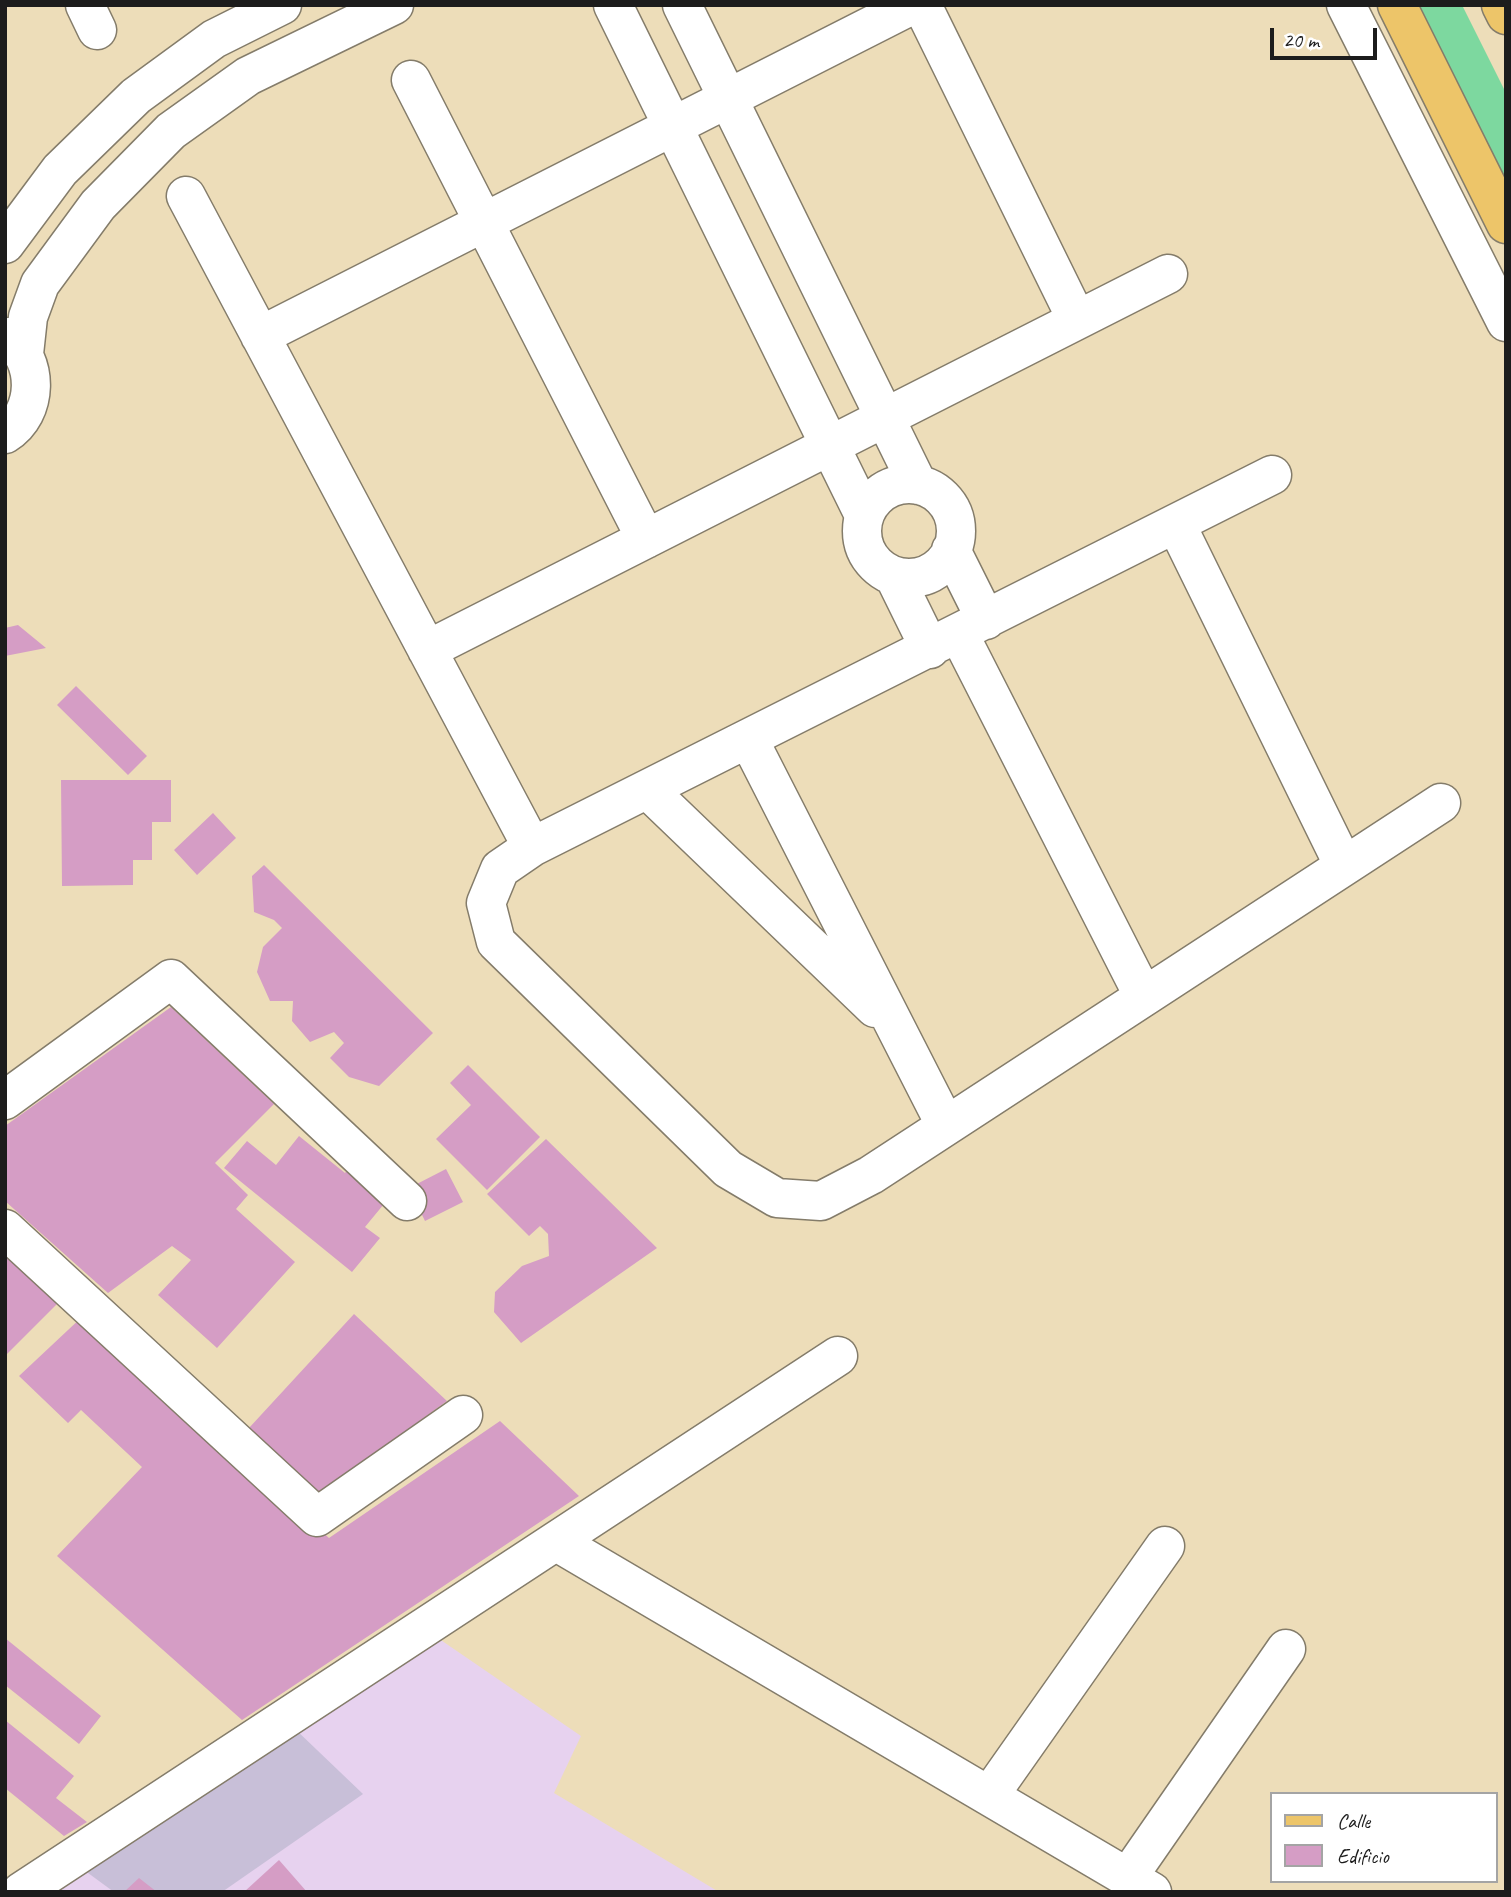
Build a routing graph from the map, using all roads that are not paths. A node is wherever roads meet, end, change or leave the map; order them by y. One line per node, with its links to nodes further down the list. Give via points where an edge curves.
1 (282, 5): 17 (street, via 214,39 136,96 60,170)
2 (394, 5): 22 (street, via 248,76 171,131 99,205 40,284)
3 (613, 5): 13 (street)
4 (682, 5): 12 (street)
5 (912, 5): 12 (street)
6 (922, 5): 19 (street)
7 (1346, 5): 20 (street)
8 (1397, 5): 16 (main road)
9 (1501, 5): 10 (main road)
10 (1506, 15)
11 (411, 80): 15 (street)
12 (728, 99): 13 (street); 23 (street)
13 (673, 126): 15 (street); 25 (street)
14 (186, 196): 21 (street)
15 (484, 222): 21 (street); 30 (street)
16 (1506, 223)
17 (5, 244)
18 (1168, 274): 19 (street)
19 (1077, 320): 23 (street)
20 (1506, 321)
21 (260, 336): 34 (street)
22 (15, 344): 24 (street, via 30,372 31,393 24,414)
23 (885, 417): 25 (street); 27 (street)
24 (5, 434)
25 (830, 445): 28 (street); 30 (street)
26 (1272, 475): 29 (street)
27 (918, 485): 28 (street, via 888,488 875,497); 31 (street, via 943,497 951,509 956,525)
28 (864, 515): 32 (street, via 866,552)
29 (1177, 523): 33 (street); 39 (street)
30 (646, 539): 34 (street)
31 (951, 550): 32 (street, via 937,569 922,576); 33 (street)
32 (894, 576): 33 (street)
33 (958, 634): 35 (street); 40 (street)
34 (427, 650): 38 (street)
35 (749, 740): 36 (street); 41 (street)
36 (649, 791): 38 (street); 41 (street)
37 (1441, 803): 39 (street)
38 (532, 848): 43 (street, via 500,869 485,904 496,942 728,1169 777,1198 821,1201)
39 (1344, 866): 40 (street)
40 (1144, 998): 43 (street)
41 (896, 1027): 43 (street)
42 (5, 1100): 44 (street, via 171,979)
43 (946, 1126)
44 (407, 1201)
45 (5, 1229): 47 (street, via 317,1517)
46 (838, 1356): 48 (street)
47 (463, 1415)
48 (557, 1542): 51 (street); 53 (street)
49 (1165, 1546): 51 (street)
50 (1286, 1649): 52 (street)
51 (989, 1796): 52 (street)
52 (1140, 1885)
53 (21, 1892)

